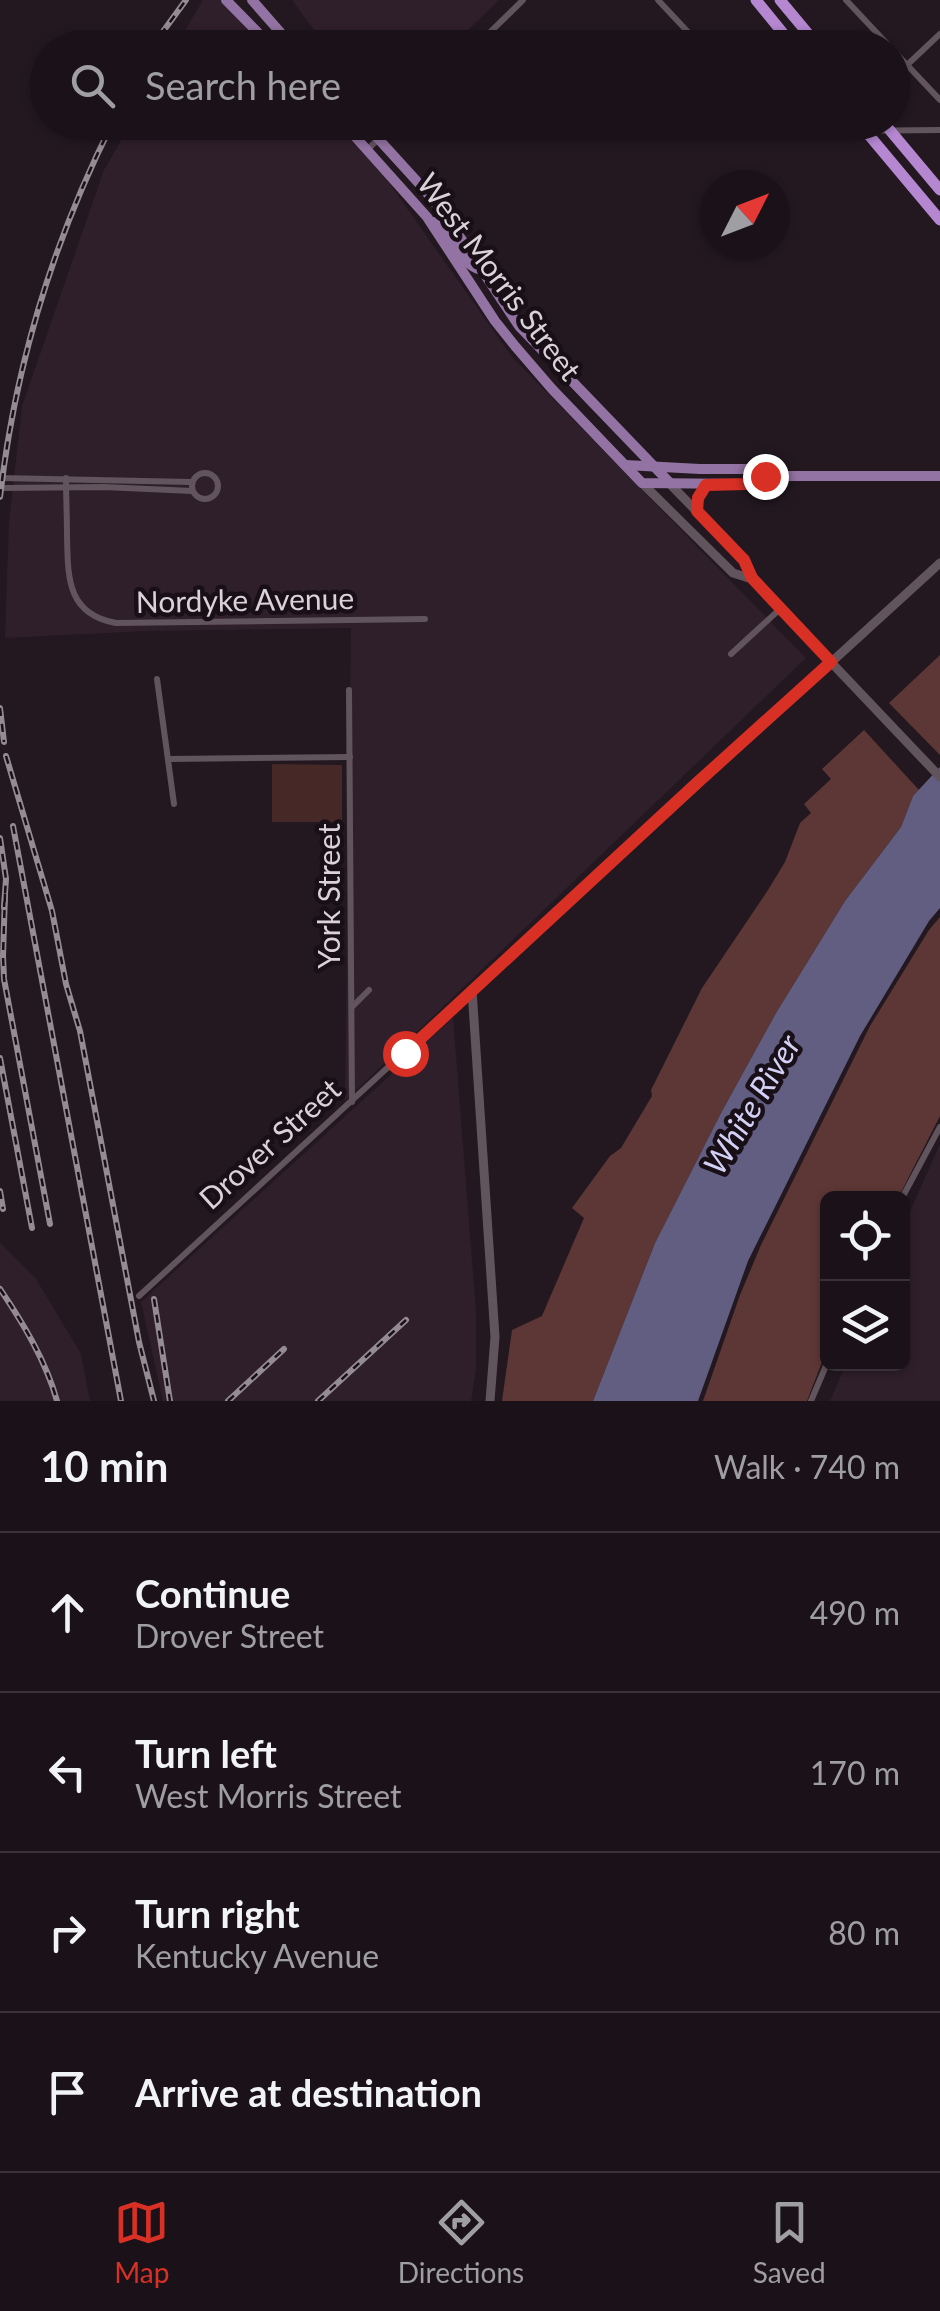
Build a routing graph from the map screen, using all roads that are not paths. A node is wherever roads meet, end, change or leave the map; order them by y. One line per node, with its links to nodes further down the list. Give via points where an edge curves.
1 (226, 0): 8 (main road)
2 (252, 0): 9 (main road)
3 (523, 0): 10 (street)
4 (658, 0): 11 (street)
5 (756, 0): 12 (highway)
6 (780, 0): 13 (highway)
7 (846, 0): 14 (street)
8 (255, 30)
9 (278, 30)
10 (492, 30)
11 (686, 30)
12 (780, 30)
13 (805, 30)
14 (875, 30)
15 (940, 34): 16 (street)
16 (910, 61)
17 (910, 67): 18 (street)
18 (940, 100)
19 (910, 130): 20 (street)
20 (940, 130)
21 (359, 140): 26 (main road, West Morris Street)
22 (378, 140): 26 (street)
23 (380, 140): 30 (main road, West Morris Street)
24 (873, 140): 29 (highway)
25 (898, 140): 27 (highway)
26 (368, 150): 28 (main road, West Morris Street)
27 (940, 190)
28 (429, 220): 30 (main road, via 446,230 470,267); 31 (main road, West Morris Street)
29 (940, 220)
30 (481, 270): 32 (main road, West Morris Street)
31 (476, 293): 32 (main road, via 491,299 522,339); 33 (main road, West Morris Street, via 524,357)
32 (542, 351): 34 (main road, West Morris Street)
33 (624, 465): 34 (main road); 39 (main road, West Morris Street)
34 (654, 467): 35 (main road, via 746,468); 40 (main road, West Morris Street)
35 (754, 476): 36 (main road); 41 (main road, via 746,484)
36 (940, 476)
37 (0, 478): 38 (street)
38 (66, 478): 43 (street); 43 (street, via 192,486)
39 (642, 483): 40 (main road); 46 (street, West Morris Street, via 733,573)
40 (670, 484): 41 (main road); 44 (street, West Morris Street)
41 (706, 485): 44 (main road)
42 (0, 488): 43 (street)
43 (66, 488): 48 (street, Nordyke Avenue, via 68,574 91,614 116,623)
44 (697, 511): 46 (street, West Morris Street, via 744,560)
45 (940, 563): 50 (street, Drover Street)
46 (752, 578): 47 (street, West Morris Street)
47 (780, 609): 49 (street); 50 (street, West Morris Street)
48 (425, 620)
49 (731, 654)
50 (831, 662): 55 (street, West Morris Street); 58 (street, Drover Street)
51 (157, 679): 54 (street)
52 (349, 690): 53 (street, York Street)
53 (350, 757): 54 (street); 59 (street, York Street)
54 (168, 758): 56 (street)
55 (940, 777)
56 (174, 804)
57 (369, 990): 59 (street)
58 (472, 990): 60 (street, Drover Street); 65 (street, via 495,1338)
59 (352, 1008): 60 (street, York Street)
60 (352, 1102): 63 (street, Drover Street)
61 (940, 1127): 62 (street)
62 (906, 1191)
63 (139, 1296)
64 (824, 1371): 66 (street)
65 (490, 1401)
66 (811, 1401)

